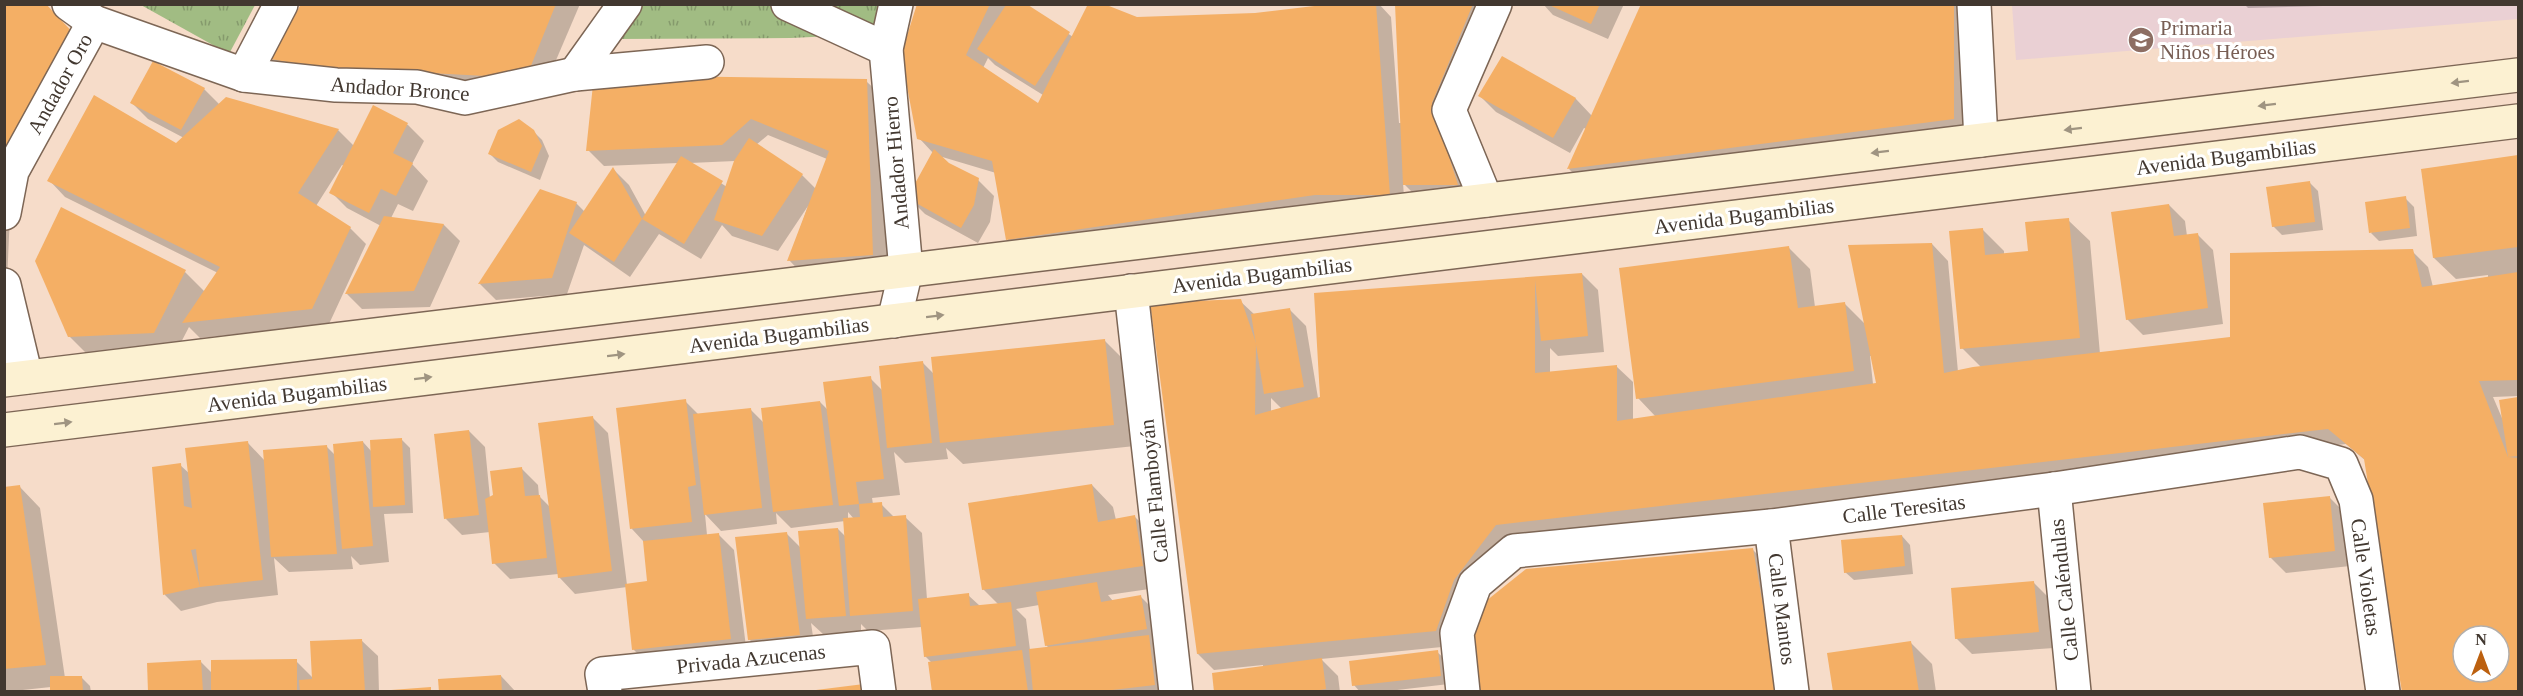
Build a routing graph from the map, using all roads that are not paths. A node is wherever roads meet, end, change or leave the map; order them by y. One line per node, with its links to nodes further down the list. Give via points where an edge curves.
1 (281, 4): 11 (street)
2 (625, 4): 10 (street)
3 (788, 4): 8 (street)
4 (896, 4): 8 (street, Andador Hierro)
5 (1496, 4): 16 (street, via 1449,110)
6 (1974, 4): 14 (street)
7 (82, 13): 11 (street, Andador Bronce); 17 (street, Andador Oro, via 12,171)
8 (886, 49): 19 (street, Andador Hierro)
9 (707, 62): 10 (street, Andador Bronce)
10 (576, 74): 11 (street, Andador Bronce, via 465,98 417,87 336,85)
11 (244, 75)
12 (2518, 75): 14 (main road, one-way to 14)
13 (2518, 121): 18 (main road, Avenida Bugambilias)
14 (1981, 140): 15 (main road, one-way to 15)
15 (1694, 174): 16 (main road); 18 (main road)
16 (1486, 200): 19 (main road)
17 (4, 213)
18 (1699, 222): 21 (main road, Avenida Bugambilias)
19 (906, 270): 22 (street, Andador Hierro); 23 (main road)
20 (4, 285): 23 (street)
21 (1131, 291): 22 (main road, Avenida Bugambilias, one-way to 21); 30 (street, Calle Flamboyán)
22 (894, 321): 24 (main road, Avenida Bugambilias, one-way to 22)
23 (15, 378)
24 (4, 430)
25 (2342, 464): 26 (street, Calle Teresitas, via 2300,452); 34 (street, Calle Violetas, via 2356,500)
26 (2054, 489): 27 (street, Calle Teresitas); 33 (street, Calle Caléndulas)
27 (1771, 526): 31 (street, Calle Teresitas, via 1514,551 1475,584 1457,633); 32 (street, Calle Mantos)
28 (605, 692): 29 (street, Privada Azucenas, via 602,674 873,647)
29 (879, 692)
30 (1176, 692)
31 (1463, 692)
32 (1792, 692)
33 (2073, 692)
34 (2383, 692)

